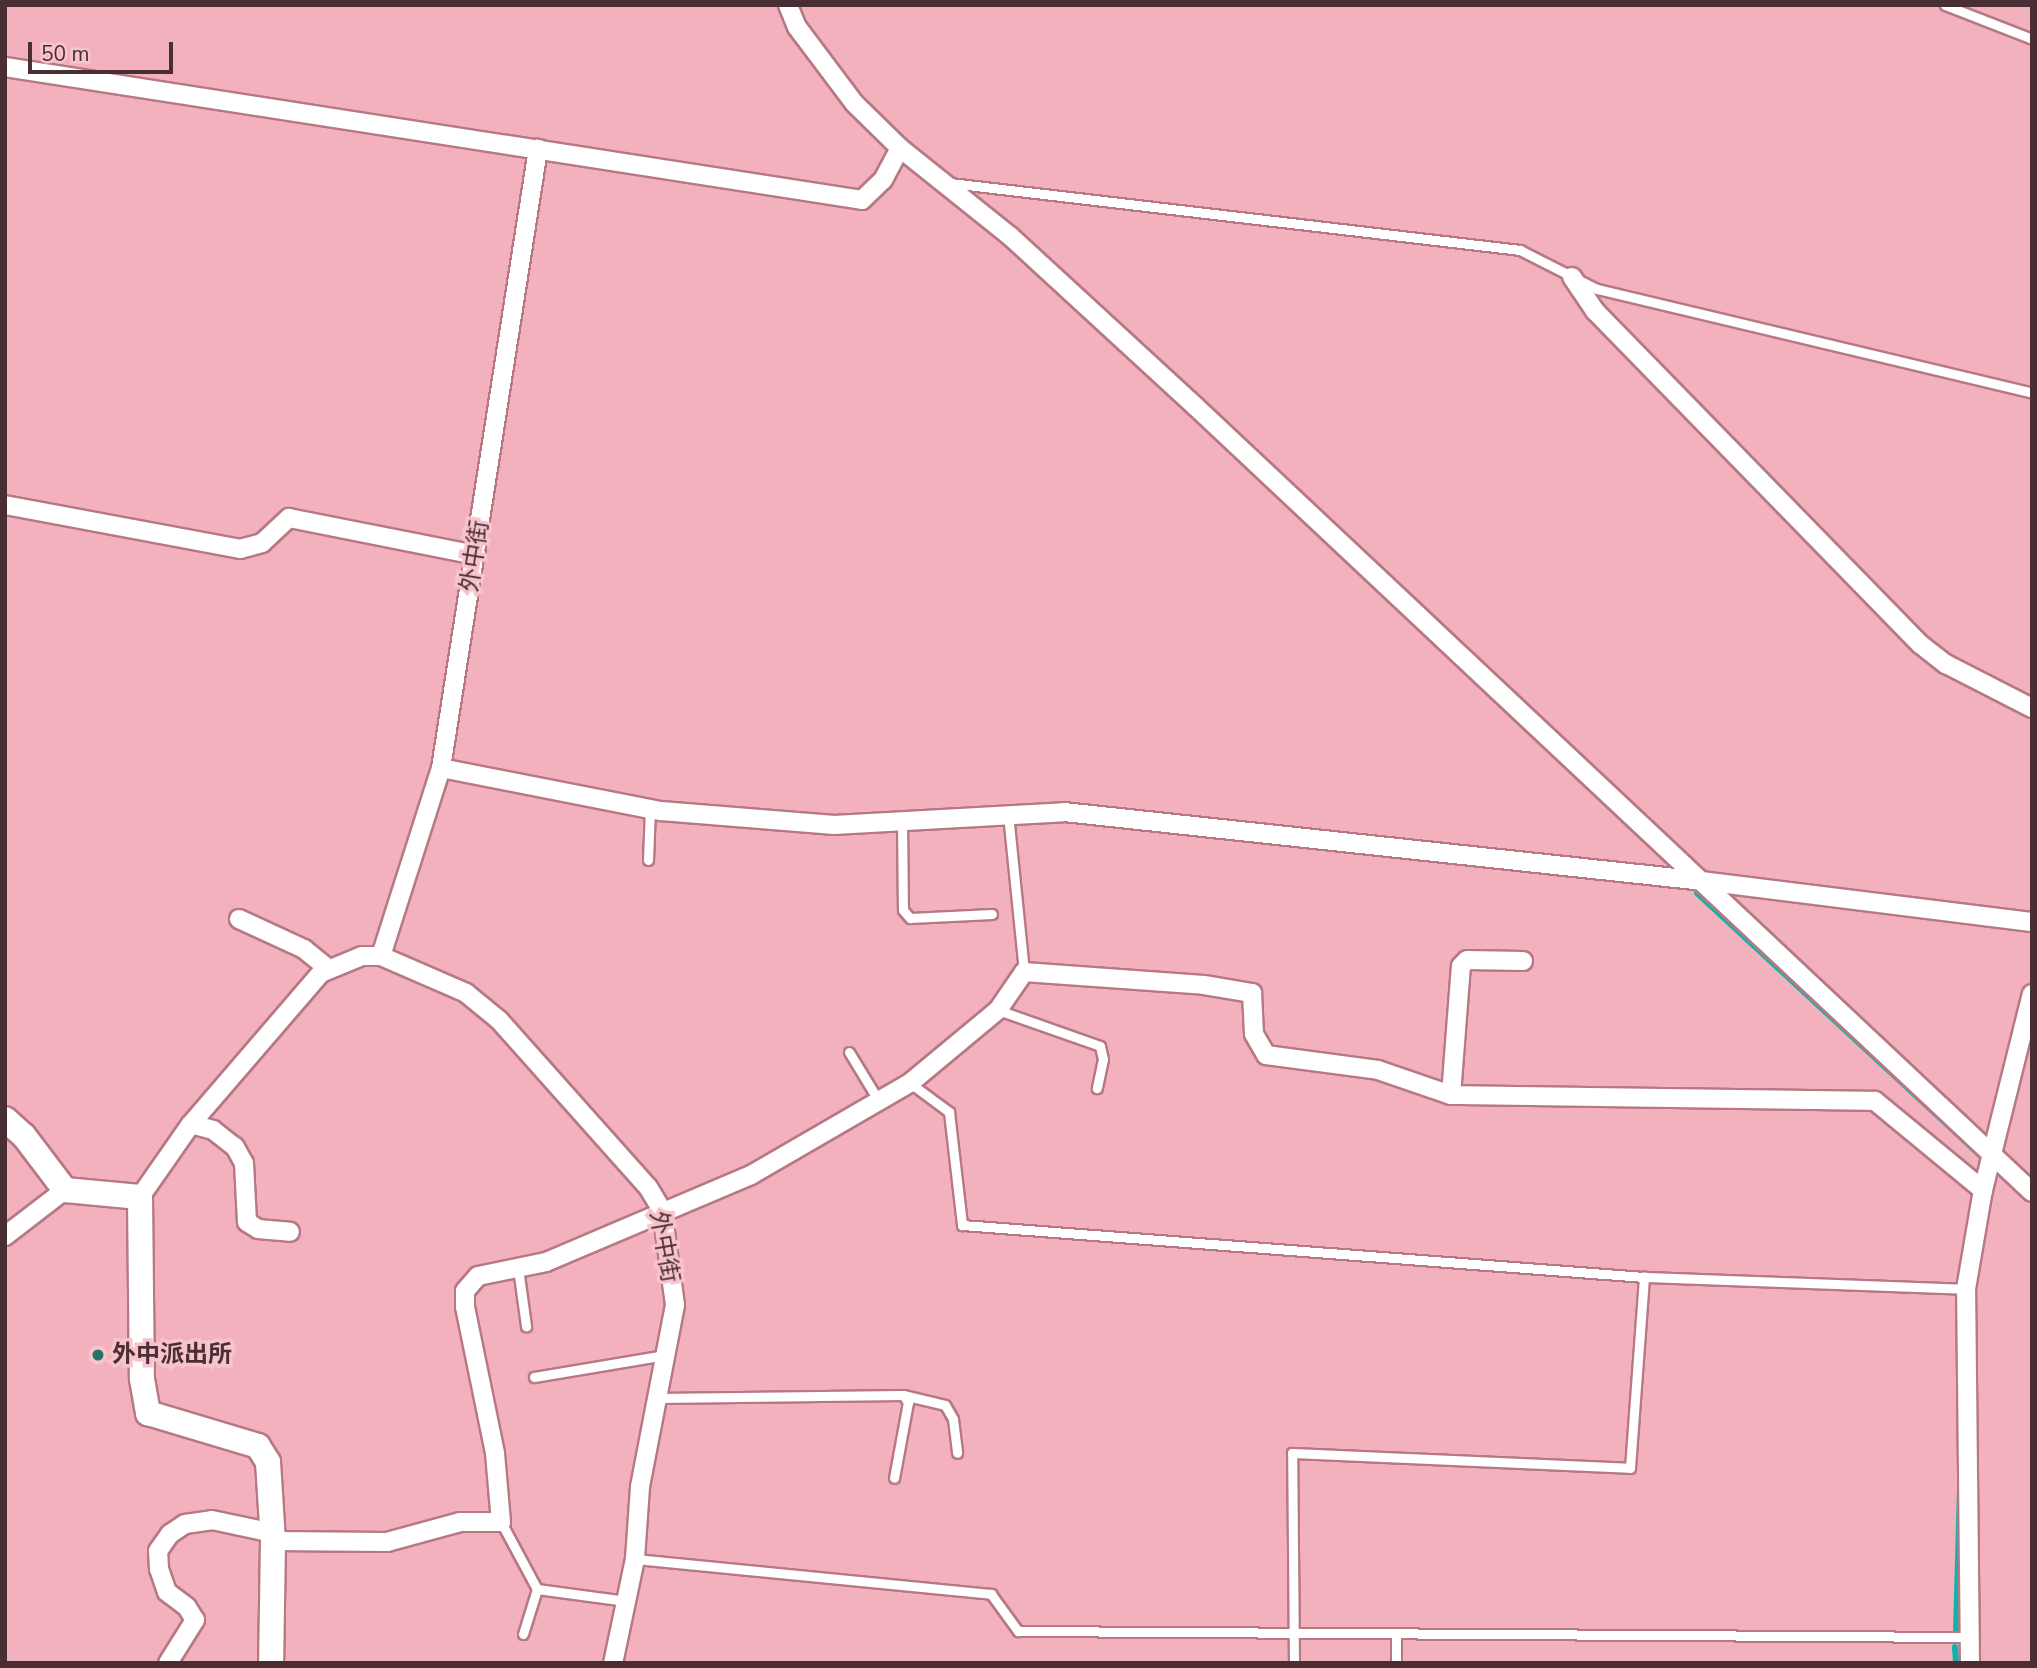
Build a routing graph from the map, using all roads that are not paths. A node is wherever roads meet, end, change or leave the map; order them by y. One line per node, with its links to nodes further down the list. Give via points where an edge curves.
1 (788, 5): 5 (street, via 797,27 854,103)
2 (1945, 5): 3 (lane)
3 (2032, 39)
4 (5, 68): 6 (street)
5 (900, 148): 6 (street, via 883,180 862,200); 7 (street)
6 (538, 149): 11 (street, 外中街)
7 (943, 183): 8 (lane, via 1520,250); 18 (street, via 1010,236 1185,396)
8 (1572, 277): 9 (lane, via 1597,289); 12 (street, via 1595,311 1920,644 1958,671)
9 (2032, 393)
10 (5, 505): 11 (street, via 240,549 262,543 289,519)
11 (476, 555): 13 (street, 外中街)
12 (2032, 708)
13 (442, 768): 14 (street); 22 (street, 外中街)
14 (650, 809): 16 (street, via 834,825); 17 (lane)
15 (1008, 814): 16 (street); 18 (street, via 1064,811 1180,822); 25 (lane)
16 (902, 820): 19 (lane, via 903,910 910,918)
17 (649, 860)
18 (1694, 880): 21 (street); 35 (street)
19 (992, 914)
20 (239, 919): 24 (street, via 304,949)
21 (2032, 922)
22 (380, 956): 24 (street, via 362,956); 40 (street, 外中街, via 466,993 499,1020 648,1187)
23 (1522, 961): 31 (street, via 1467,960 1461,966)
24 (329, 969): 34 (street)
25 (1024, 972): 27 (street); 31 (street, via 1252,993 1254,1034 1266,1055 1378,1070)
26 (2032, 994): 35 (street)
27 (998, 1010): 29 (street); 30 (lane, via 1100,1046 1103,1059)
28 (849, 1052): 32 (lane)
29 (910, 1083): 32 (street); 44 (lane, via 949,1112 962,1224)
30 (1097, 1088)
31 (1451, 1095): 37 (street, via 1875,1101)
32 (877, 1098): 40 (street, via 751,1175)
33 (5, 1119): 36 (street, via 24,1136)
34 (191, 1124): 39 (street); 41 (street, via 213,1130 235,1147 244,1163 247,1222 258,1229)
35 (1994, 1156): 37 (street); 38 (street)
36 (65, 1190): 39 (street); 42 (street)
37 (1983, 1190): 45 (street)
38 (2032, 1192)
39 (140, 1197): 54 (street, via 142,1380 148,1413 258,1446 268,1462)
40 (662, 1210): 43 (street, via 546,1262); 47 (street, 外中街, via 675,1305)
41 (289, 1232)
42 (5, 1236)
43 (518, 1268): 46 (lane); 53 (street, via 478,1276 465,1291 495,1453)
44 (1644, 1276): 45 (lane); 58 (lane, via 1630,1468 1292,1453)
45 (1966, 1289): 61 (street)
46 (526, 1326)
47 (665, 1355): 48 (lane); 50 (street, 外中街)
48 (534, 1377)
49 (903, 1395): 50 (lane); 51 (lane, via 945,1405 953,1419); 52 (lane, via 908,1402)
50 (657, 1398): 55 (street, 外中街, via 640,1487)
51 (957, 1452)
52 (894, 1478)
53 (502, 1522): 54 (street, via 460,1522 387,1542); 56 (lane)
54 (273, 1537): 62 (street, via 212,1520 185,1524 170,1534 158,1551 159,1569 167,1592 187,1607 195,1620); 63 (street)
55 (635, 1559): 57 (street, 外中街); 58 (lane, via 991,1594 1018,1631)
56 (537, 1589): 57 (lane); 59 (lane)
57 (626, 1601): 64 (street, 外中街)
58 (1294, 1633): 60 (lane); 65 (lane)
59 (523, 1634)
60 (1396, 1634): 61 (lane); 66 (lane)
61 (1971, 1637): 67 (street)
62 (168, 1663)
63 (271, 1663)
64 (613, 1663)
65 (1294, 1663)
66 (1396, 1663)
67 (1970, 1663)

